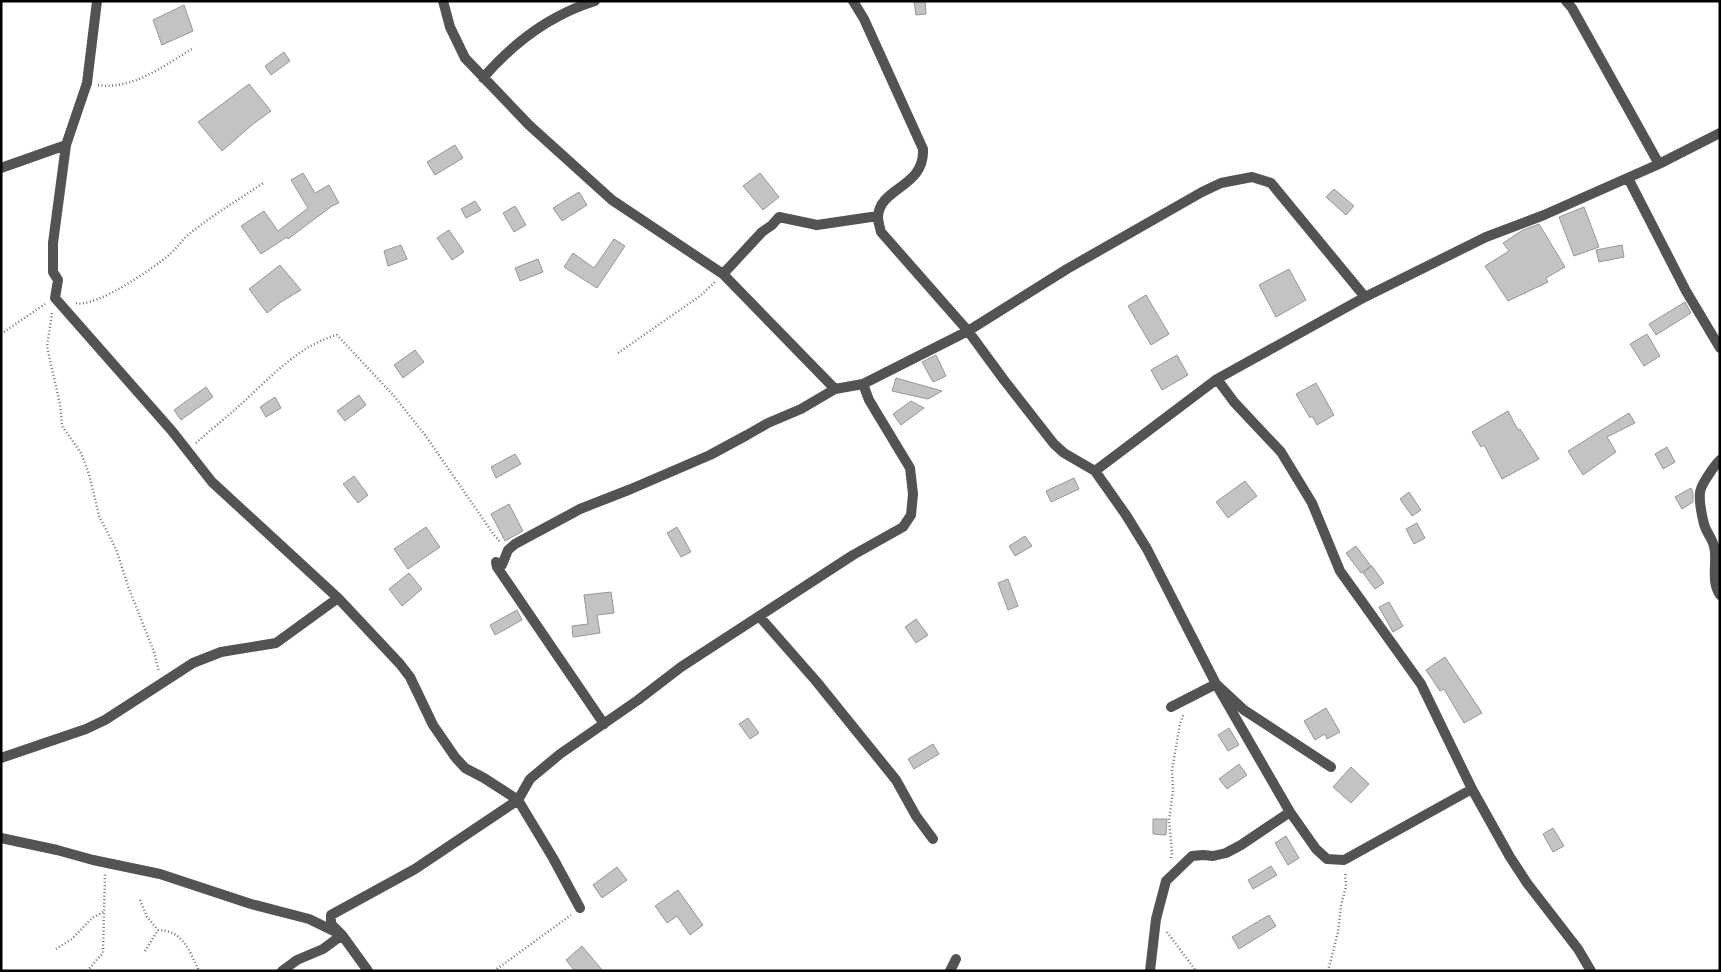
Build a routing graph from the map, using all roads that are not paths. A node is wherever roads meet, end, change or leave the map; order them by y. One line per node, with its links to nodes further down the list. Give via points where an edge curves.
1 (97, 1): 8 (street, via 87,83)
2 (442, 1): 6 (street, via 450,28 465,58)
3 (595, 1): 6 (street, via 563,13 527,34)
4 (853, 1): 12 (street, via 923,149 924,158 916,175 883,202)
5 (1566, 1): 9 (street)
6 (483, 78): 13 (street, via 528,124 612,200)
7 (1720, 133): 9 (street)
8 (66, 145): 10 (street); 24 (street, via 53,243 53,272 58,280 55,298 172,431 212,482)
9 (1659, 164): 11 (street)
10 (1, 168)
11 (1628, 178): 14 (street, via 1486,237); 16 (street, via 1686,291)
12 (878, 216): 13 (street, via 817,225 779,217); 15 (street, via 881,232)
13 (723, 274): 19 (street)
14 (1365, 297): 15 (street, via 1271,184 1252,177 1202,192 1067,269); 17 (street)
15 (968, 331): 18 (street); 21 (street, via 1054,444)
16 (1720, 348)
17 (1217, 379): 21 (street); 31 (street, via 1281,452 1312,503 1340,570 1421,684)
18 (863, 384): 19 (street); 25 (street, via 869,400 910,468 911,516 903,526)
19 (834, 389): 28 (street, via 801,410 768,423 710,455 580,509 515,544 508,550 502,565 496,562)
20 (1720, 460): 22 (street, via 1700,492 1704,525)
21 (1095, 471): 26 (street, via 1147,549)
22 (1718, 560): 23 (street, via 1714,575)
23 (1720, 595)
24 (338, 598): 29 (street, via 276,643 221,652 193,664 86,730); 32 (street, via 410,678 433,725 455,757 465,768)
25 (759, 616): 28 (street, via 681,667); 35 (street, via 896,780)
26 (1216, 684): 27 (street); 30 (street, via 1244,710); 33 (street)
27 (1171, 707)
28 (604, 724): 32 (street, via 530,779)
29 (1, 758)
30 (1331, 767)
31 (1472, 789): 33 (street, via 1344,860 1327,859); 43 (street, via 1527,884 1578,949)
32 (518, 800): 36 (street); 37 (street, via 415,869 330,915 331,924)
33 (1290, 812): 42 (street, via 1226,853 1192,856 1166,881 1156,919)
34 (1, 838): 37 (street, via 160,874 309,919)
35 (933, 839)
36 (580, 908)
37 (342, 935): 39 (street); 40 (street)
38 (956, 959): 41 (street)
39 (282, 971)
40 (368, 971)
41 (950, 971)
42 (1150, 971)
43 (1591, 971)

